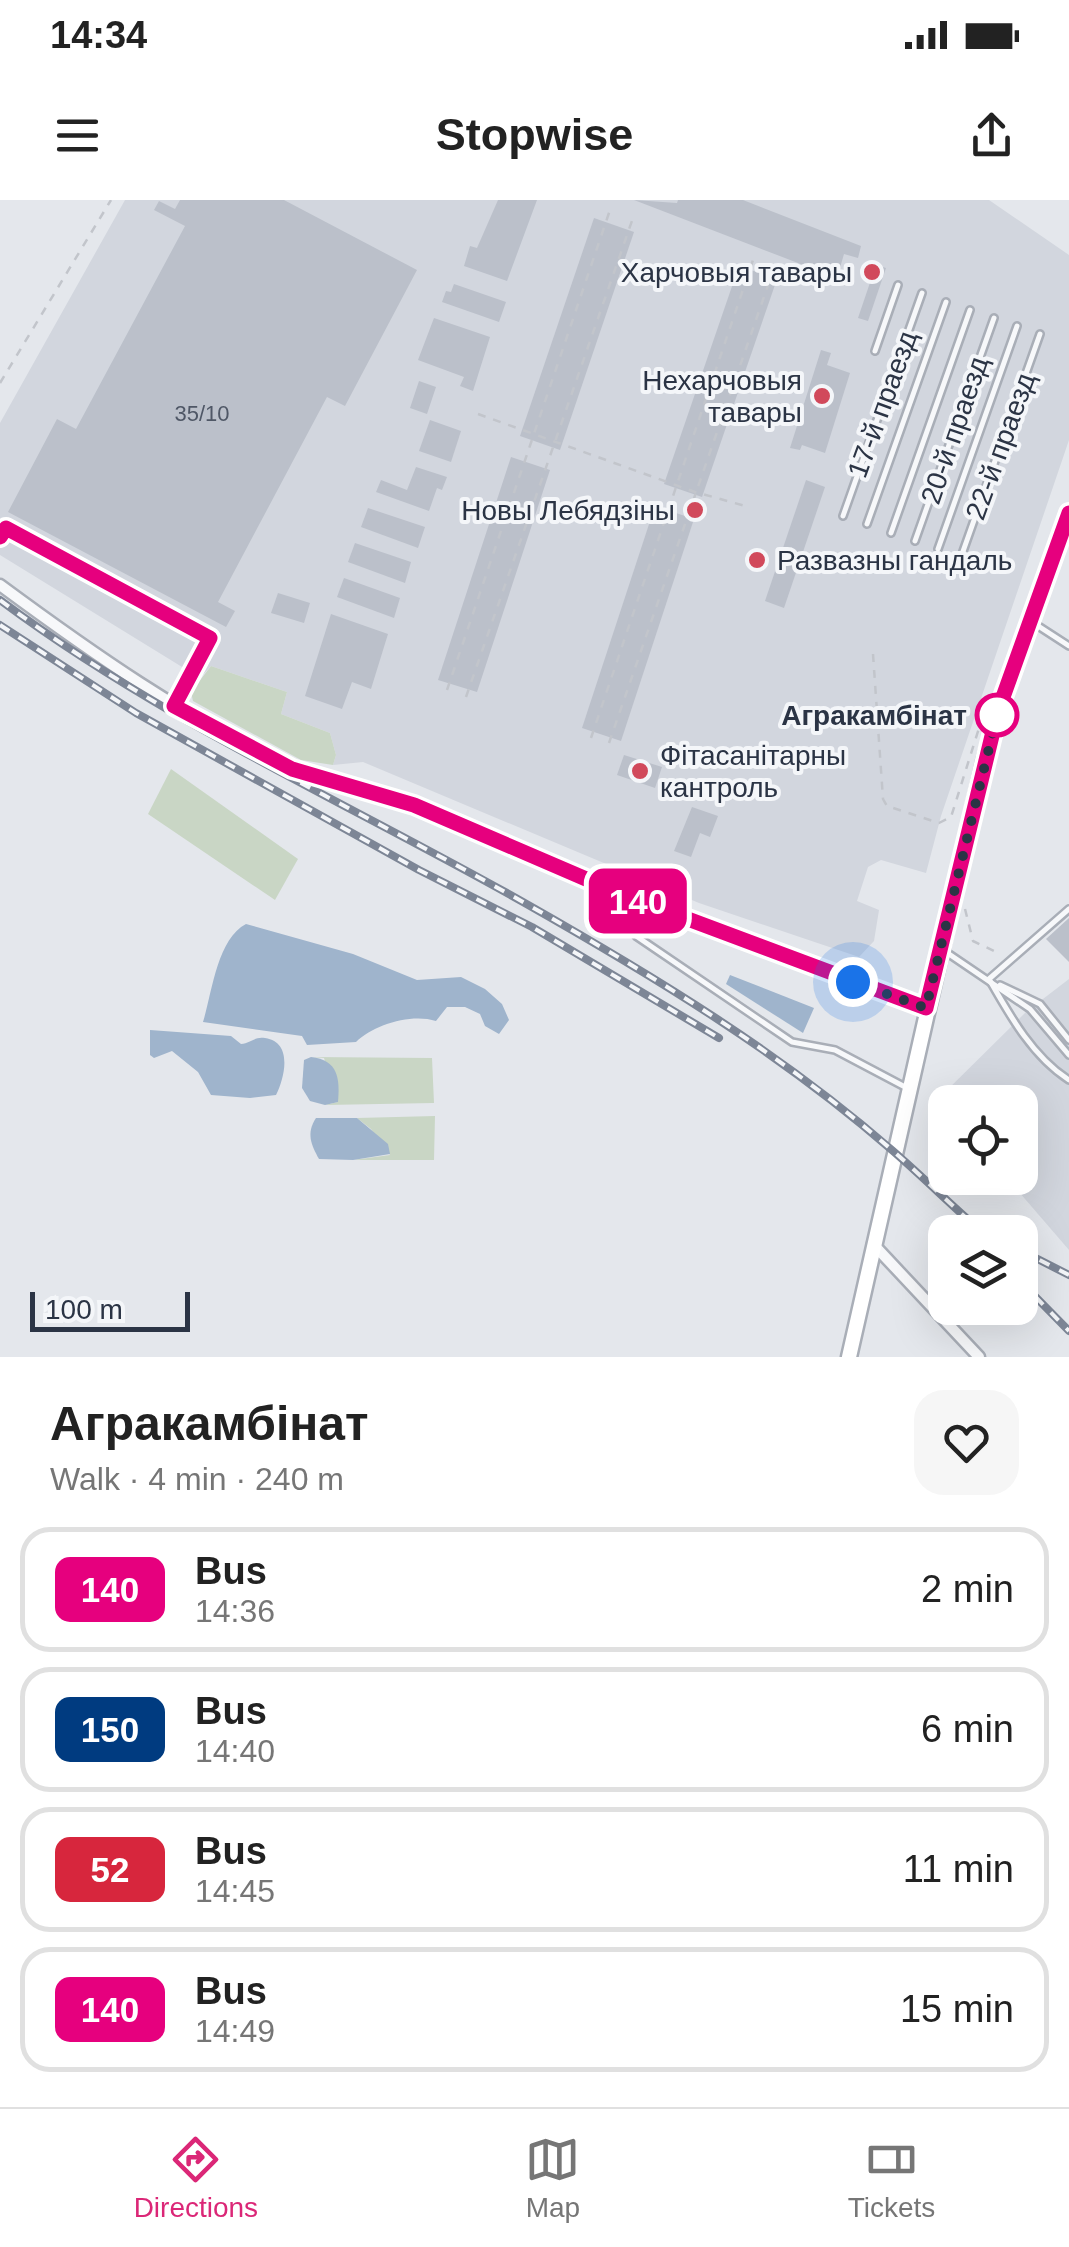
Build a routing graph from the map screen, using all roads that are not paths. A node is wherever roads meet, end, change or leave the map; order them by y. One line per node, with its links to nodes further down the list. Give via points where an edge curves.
1 (898, 284): 8 (lane)
2 (922, 293): 10 (lane, 17-й праезд)
3 (946, 302): 11 (lane)
4 (970, 310): 12 (lane)
5 (994, 318): 14 (lane, 20-й праезд)
6 (1017, 326): 15 (lane)
7 (1040, 334): 16 (lane, 22-й праезд)
8 (875, 350)
9 (1069, 513): 18 (street)
10 (843, 516)
11 (868, 524)
12 (891, 533)
13 (0, 537): 20 (lane, via 6,528 210,638)
14 (915, 541)
15 (938, 549)
16 (961, 557)
17 (0, 585): 20 (street)
18 (1029, 620): 19 (lane); 23 (street, via 998,711)
19 (1069, 646)
20 (174, 706): 21 (street, via 292,769 414,805)
21 (647, 904): 25 (street); 29 (lane, via 636,936 792,1042 835,1050)
22 (1069, 909): 24 (lane)
23 (939, 948): 24 (lane); 25 (street)
24 (991, 981): 26 (lane, via 1040,1004); 27 (lane, via 1030,1009); 28 (lane, via 1012,1020)
25 (926, 1008): 29 (street)
26 (1069, 1040)
27 (1069, 1055)
28 (1069, 1080)
29 (908, 1089): 30 (street)
30 (873, 1244): 31 (street); 32 (street)
31 (848, 1357)
32 (980, 1357)

